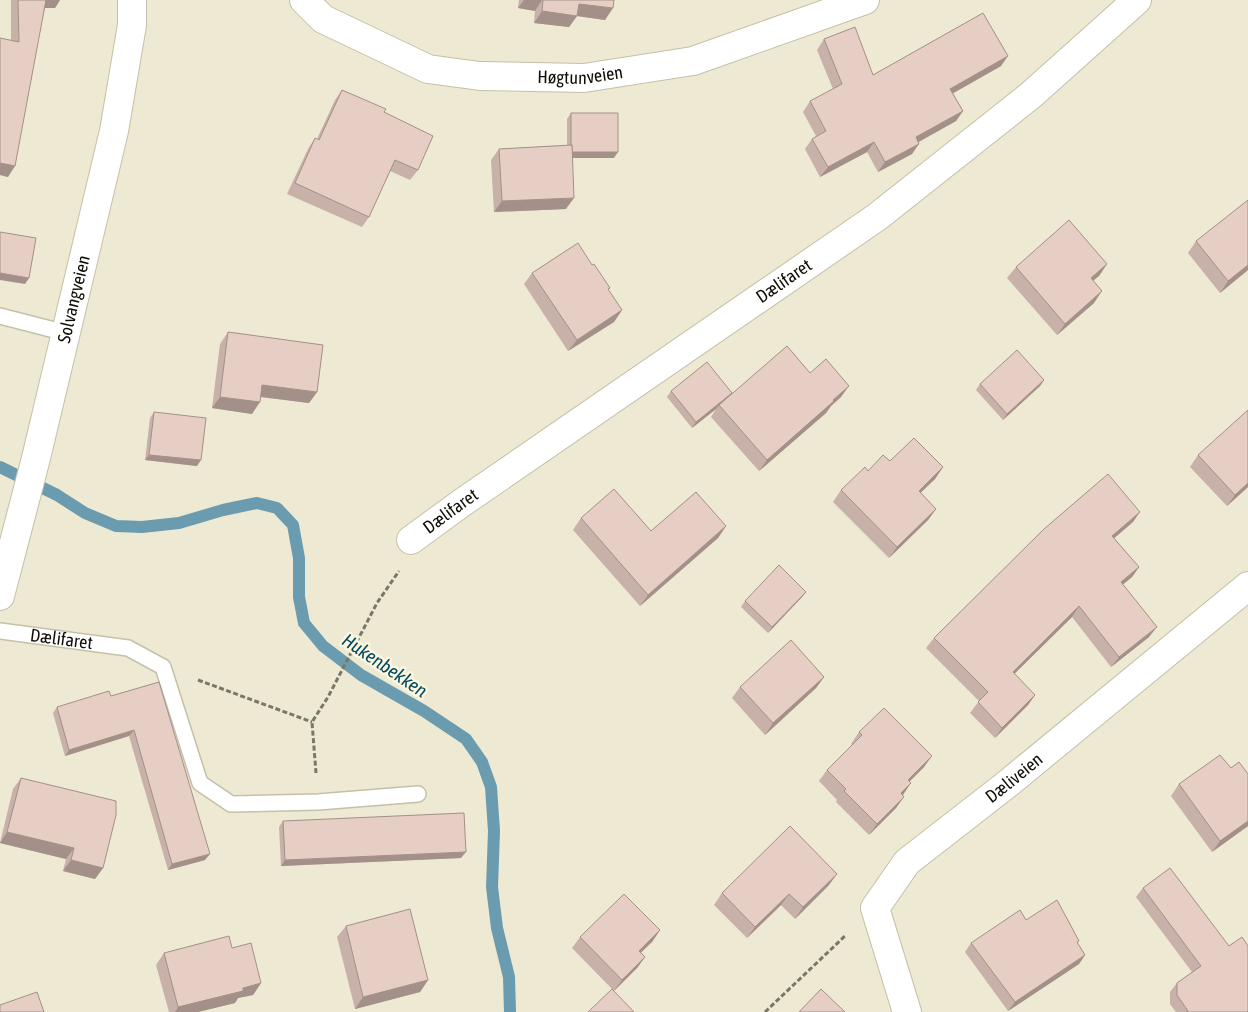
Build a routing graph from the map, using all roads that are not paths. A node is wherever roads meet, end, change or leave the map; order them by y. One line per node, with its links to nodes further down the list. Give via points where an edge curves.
1 (132, 0): 6 (street, Solvangveien, via 132,25 114,131)
2 (304, 0): 3 (street, Høgtunveien, via 324,19 428,69 480,76 584,78 693,61)
3 (865, 0)
4 (1137, 0): 7 (street, Dælifaret, via 1030,95 878,217)
5 (0, 316): 6 (lane)
6 (66, 333): 9 (street, Solvangveien)
7 (411, 540)
8 (1248, 586): 12 (street, Dæliveien, via 907,862 875,908)
9 (0, 596)
10 (0, 631): 11 (lane, Dælifaret, via 128,648 163,667 200,783 231,804 318,802)
11 (418, 794)
12 (907, 1012)

